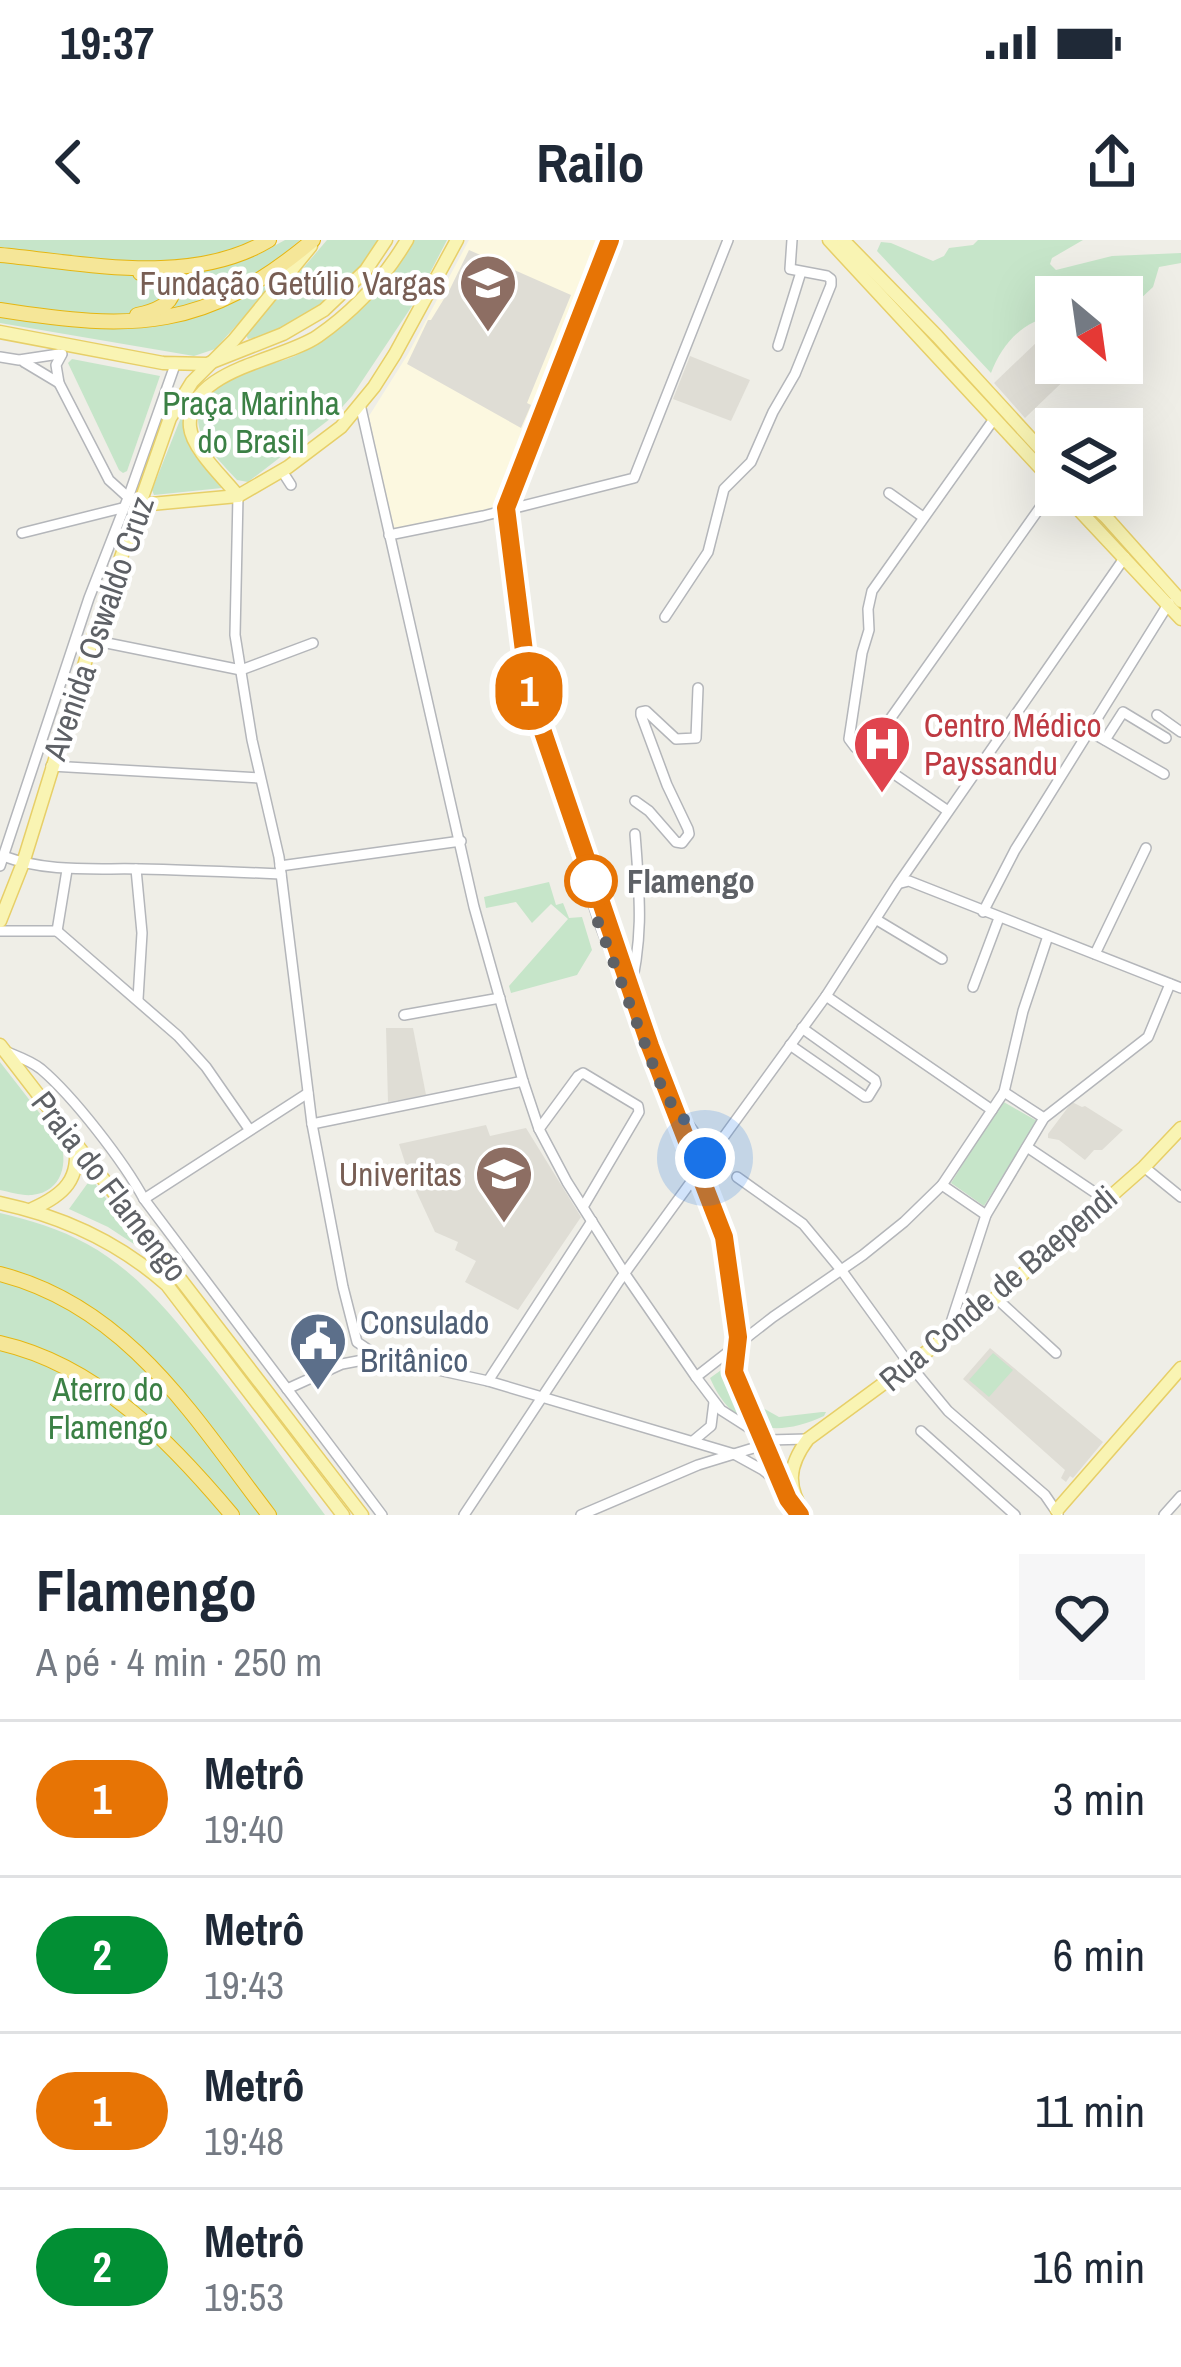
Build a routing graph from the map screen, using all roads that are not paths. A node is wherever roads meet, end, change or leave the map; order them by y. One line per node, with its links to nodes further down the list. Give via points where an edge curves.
1 (269, 240): 12 (highway, via 194,266)
2 (314, 240): 17 (highway, via 265,278 204,308 162,320); 23 (main road, Avenida Oswaldo Cruz)
3 (386, 240): 13 (main road)
4 (457, 240): 28 (main road)
5 (605, 240): 34 (street)
6 (728, 240): 37 (street, via 634,478)
7 (792, 240): 14 (street, via 789,267)
8 (829, 240): 29 (main road)
9 (843, 240): 30 (main road)
10 (406, 242): 13 (main road); 25 (main road, via 373,287 315,338)
11 (0, 255): 12 (highway)
12 (92, 264): 17 (highway, via 161,278 172,294 153,312)
13 (366, 270): 16 (main road)
14 (801, 272): 19 (street); 48 (street, via 832,281 814,330 751,462 724,489 708,552)
15 (0, 310): 17 (highway)
16 (324, 310): 23 (main road); 25 (main road, via 285,345)
17 (79, 322)
18 (0, 332): 20 (main road)
19 (778, 346)
20 (64, 354): 22 (street); 24 (main road); 26 (street); 27 (street)
21 (0, 357): 22 (street)
22 (19, 360): 26 (street)
23 (207, 364): 24 (main road); 38 (main road, Avenida Oswaldo Cruz, via 170,418)
24 (175, 365): 38 (street, Avenida Oswaldo Cruz)
25 (232, 371): 36 (main road, via 200,396 190,426)
26 (45, 374): 27 (street)
27 (59, 383): 38 (street)
28 (360, 404): 32 (main road); 45 (street)
29 (994, 419): 31 (main road); 43 (street)
30 (1035, 443)
31 (1035, 463)
32 (282, 471): 33 (street); 36 (main road)
33 (291, 485)
34 (516, 492): 37 (street); 39 (street)
35 (889, 493): 43 (street)
36 (238, 496): 38 (main road); 52 (street, via 235,635)
37 (543, 502): 39 (street)
38 (130, 504): 44 (street); 50 (main road, Avenida Oswaldo Cruz, via 128,544); 68 (street, Avenida Oswaldo Cruz, via 82,618)
39 (514, 508): 45 (street); 88 (street, via 507,553 529,707)
40 (1035, 515): 59 (street)
41 (1086, 516): 46 (main road)
42 (1105, 516): 47 (main road)
43 (923, 517): 59 (street, via 869,598 849,739)
44 (22, 533)
45 (389, 535): 66 (street)
46 (1125, 557): 47 (main road); 64 (street)
47 (1175, 600): 49 (main road); 55 (street)
48 (664, 617)
49 (1181, 619)
50 (92, 640): 52 (street); 60 (main road, Avenida Oswaldo Cruz)
51 (313, 643): 52 (street)
52 (242, 670): 62 (street)
53 (698, 688): 63 (street, via 694,740 676,739 646,711 640,715 688,837 679,844)
54 (1157, 716): 56 (street)
55 (1089, 731): 58 (street); 74 (street)
56 (1181, 732)
57 (1166, 738): 58 (street, via 1123,712)
58 (1105, 740): 61 (street)
59 (866, 753): 64 (street)
60 (51, 766): 62 (street); 69 (main road, Avenida Oswaldo Cruz)
61 (1164, 774)
62 (260, 778): 72 (street)
63 (635, 801)
64 (949, 811): 73 (street)
65 (635, 834): 88 (street, via 641,930)
66 (461, 842): 72 (street); 86 (street)
67 (1146, 848): 81 (street)
68 (2, 861): 69 (street)
69 (22, 863): 71 (street); 77 (main road, Avenida Oswaldo Cruz)
70 (136, 869): 71 (street); 72 (street); 87 (street)
71 (67, 870): 79 (street)
72 (280, 870): 95 (street)
73 (905, 879): 74 (street); 76 (street)
74 (983, 912): 75 (street)
75 (999, 918): 80 (street); 84 (street)
76 (877, 920): 82 (street); 85 (street)
77 (0, 921)
78 (0, 931): 79 (street)
79 (57, 931): 87 (street)
80 (1048, 936): 81 (street); 94 (street)
81 (1095, 955): 83 (street)
82 (942, 959)
83 (1176, 986): 97 (street, via 1148,1037)
84 (973, 987)
85 (826, 995): 90 (street); 96 (street)
86 (500, 998): 89 (street); 93 (street)
87 (138, 999): 99 (street, via 193,1052)
88 (628, 1002): 102 (street, via 664,1093)
89 (404, 1015)
90 (802, 1028): 91 (street); 91 (street, via 875,1080 868,1097)
91 (790, 1045): 104 (street)
92 (2, 1048): 103 (main road, Praia do Flamengo); 111 (street, Praia do Flamengo, via 68,1097)
93 (523, 1081): 98 (street); 100 (street)
94 (1004, 1091): 96 (street); 97 (street)
95 (308, 1093): 98 (street); 99 (street)
96 (992, 1110): 109 (street)
97 (1044, 1118): 105 (street)
98 (312, 1124): 123 (street)
99 (249, 1129): 111 (street)
100 (539, 1129): 114 (street); 114 (street, via 583,1073 638,1106)
101 (1181, 1129): 107 (main road, Rua Conde de Baependi)
102 (698, 1137): 104 (street); 106 (street)
103 (74, 1138): 115 (main road, via 69,1183); 147 (main road, Praia do Flamengo)
104 (721, 1141): 106 (street)
105 (1027, 1147): 112 (street); 116 (street)
106 (706, 1162): 119 (street)
107 (1144, 1167): 110 (street); 112 (main road, Rua Conde de Baependi)
108 (737, 1177): 118 (street, via 803,1224)
109 (942, 1185): 116 (street); 118 (street)
110 (1181, 1197)
111 (144, 1199): 132 (street, Praia do Flamengo)
112 (1106, 1200): 121 (main road, Rua Conde de Baependi)
113 (0, 1203): 115 (main road, Praia do Flamengo)
114 (583, 1207): 117 (street)
115 (32, 1209): 146 (main road, Praia do Flamengo, via 116,1248 166,1285)
116 (986, 1215): 122 (street)
117 (592, 1221): 119 (street); 131 (street)
118 (842, 1271): 128 (street); 130 (street)
119 (625, 1274): 130 (street); 133 (street)
120 (4, 1276): 145 (highway, via 95,1316 144,1357)
121 (996, 1298): 122 (main road, Rua Conde de Baependi); 125 (street)
122 (946, 1340): 128 (main road, Rua Conde de Baependi)
123 (357, 1342): 126 (street); 127 (street)
124 (0, 1343): 144 (highway, via 80,1375 138,1417)
125 (1056, 1353)
126 (379, 1357): 127 (street); 131 (street)
127 (348, 1361): 132 (street)
128 (910, 1365): 136 (main road, Rua Conde de Baependi); 143 (street)
129 (1181, 1368): 143 (main road)
130 (695, 1377): 134 (street)
131 (488, 1381): 133 (street)
132 (287, 1389): 148 (street, Praia do Flamengo)
133 (543, 1397): 137 (street); 149 (street)
134 (714, 1401): 137 (street, via 711,1426); 138 (street)
135 (922, 1431): 152 (street)
136 (808, 1439): 138 (street); 141 (main road)
137 (691, 1440): 139 (street); 140 (street)
138 (768, 1440): 139 (street)
139 (734, 1454): 140 (street); 141 (street)
140 (698, 1465): 150 (street)
141 (791, 1493): 151 (main road)
142 (1181, 1496): 153 (street)
143 (1057, 1512)
144 (232, 1515)
145 (269, 1515)
146 (343, 1515)
147 (362, 1515)
148 (382, 1515)
149 (464, 1515)
150 (580, 1515)
151 (804, 1515)
152 (1015, 1515)
153 (1164, 1515)

